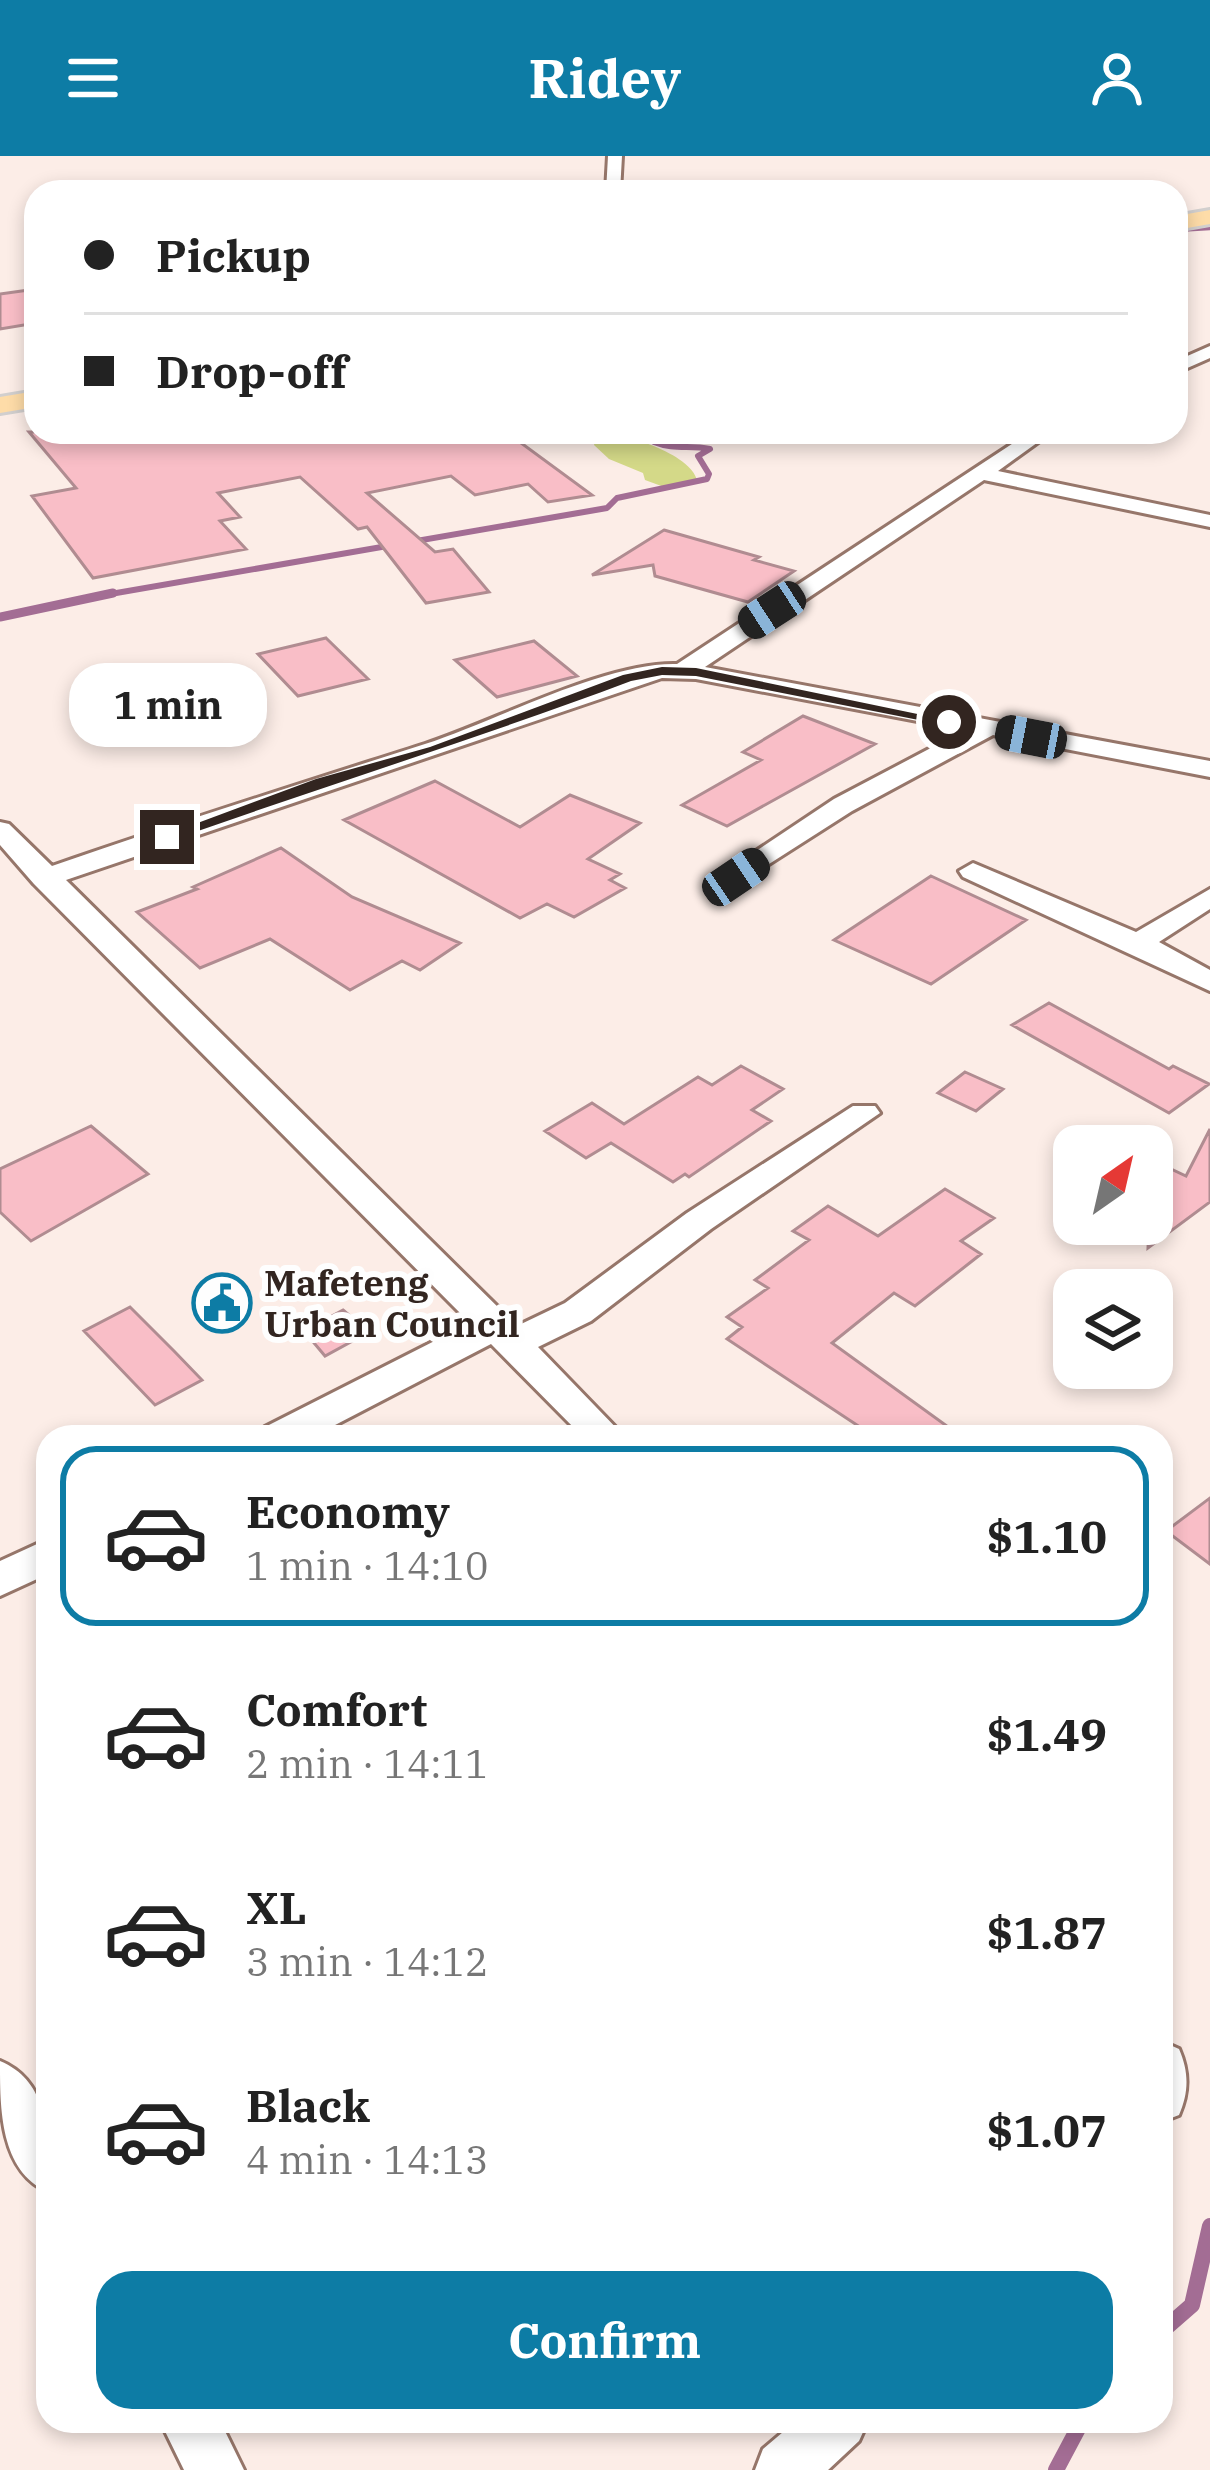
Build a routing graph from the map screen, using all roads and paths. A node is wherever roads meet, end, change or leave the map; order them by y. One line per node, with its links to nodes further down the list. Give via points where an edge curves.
1 (1016, 444): 2 (street)
2 (981, 473): 3 (street); 4 (street)
3 (1210, 521)
4 (684, 670): 5 (street); 10 (street, via 628,678)
5 (986, 729): 6 (street); 9 (street, via 843,806)
6 (1210, 770)
7 (0, 830): 10 (street)
8 (973, 872): 12 (street)
9 (736, 877)
10 (44, 878): 15 (street)
11 (1210, 897): 12 (street)
12 (1138, 943): 13 (street)
13 (1210, 982)
14 (864, 1114): 15 (street, via 578,1312)
15 (502, 1336): 16 (street); 17 (street)
16 (305, 1425)
17 (594, 1425)
18 (36, 1562): 19 (street)
19 (0, 1580)
20 (0, 2086): 21 (street)
21 (36, 2146)
22 (194, 2433): 24 (street)
23 (826, 2433): 25 (street)
24 (214, 2470)
25 (784, 2470)

